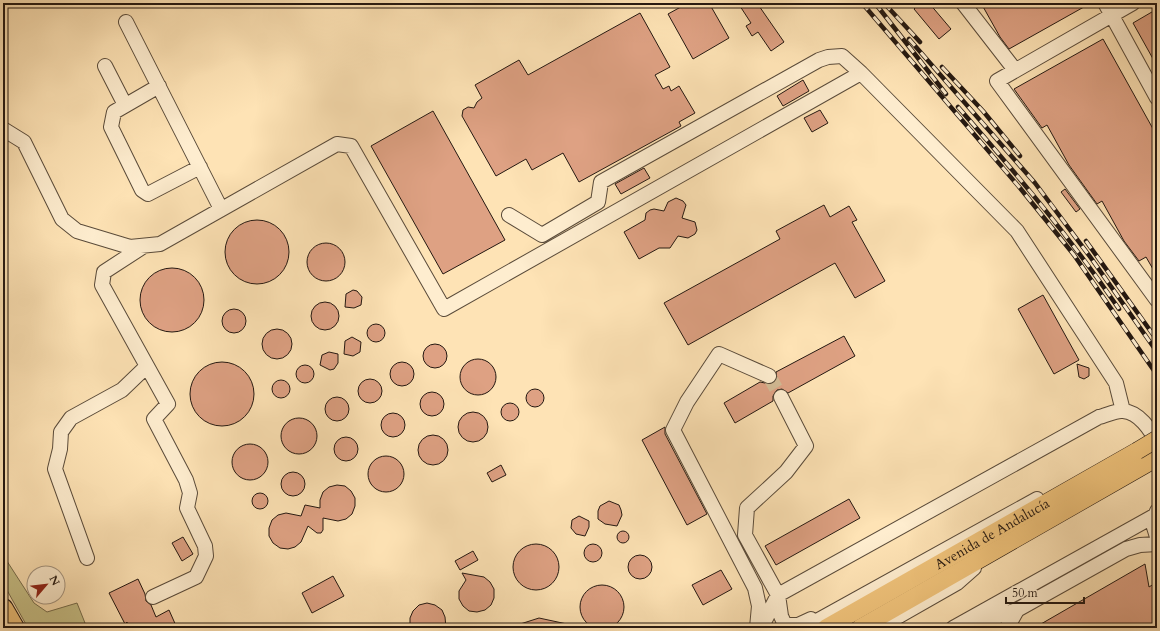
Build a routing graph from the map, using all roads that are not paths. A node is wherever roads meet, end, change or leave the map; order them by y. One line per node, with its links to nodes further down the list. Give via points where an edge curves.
1 (963, 3): 7 (street)
2 (1104, 3): 4 (street)
3 (1133, 3): 4 (street)
4 (1111, 16): 7 (street); 10 (street)
5 (126, 22): 9 (street)
6 (105, 66): 11 (street)
7 (1015, 70): 17 (street, via 997,81)
8 (861, 73): 14 (street, via 444,309 351,146 337,144); 15 (street, via 842,56 819,60 601,182 598,202 542,235); 21 (street, via 1017,231 1116,383)
9 (159, 86): 11 (street); 13 (street)
10 (1157, 98)
11 (125, 105): 13 (street, via 114,112 111,127 142,190 148,194 156,191)
12 (3, 129): 16 (street, via 24,142 62,219 77,231 130,247)
13 (200, 166): 14 (street)
14 (221, 209): 16 (street, via 160,244)
15 (509, 215)
16 (145, 246): 18 (street, via 104,272 102,285)
17 (1157, 300)
18 (147, 366): 29 (street, via 122,390 71,418 61,432 55,469); 31 (street, via 168,404 154,419 186,480 190,493 187,508 205,546 206,556 196,577)
19 (769, 376): 38 (street, via 719,354 687,402 673,430 756,588 759,606)
20 (781, 397): 30 (street, via 806,446 786,472 748,508 745,535)
21 (1123, 411): 23 (street, via 1136,416 1152,432); 30 (street, via 1099,417)
22 (1157, 440): 24 (main road, Avenida de Andalucía, bridge)
23 (1157, 443)
24 (1146, 458): 28 (main road, Avenida de Andalucía); 32 (street, via 1016,510); 41 (main road, Avenida de Andalucía)
25 (1156, 513): 26 (street, via 1153,524); 44 (street)
26 (1157, 536)
27 (1157, 544): 34 (street, via 1126,549)
28 (996, 550): 42 (main road, Avenida de Andalucía); 43 (street, via 957,583)
29 (87, 558)
30 (778, 595): 32 (street, via 785,625 798,625); 39 (street)
31 (152, 597)
32 (852, 601): 40 (street)
33 (3, 609): 37 (highway)
34 (1017, 610): 45 (street); 46 (street)
35 (3, 614): 36 (highway)
36 (10, 628)
37 (14, 628)
38 (757, 628)
39 (761, 628)
40 (804, 628)
41 (826, 628)
42 (860, 628)
43 (878, 628)
44 (953, 628)
45 (962, 628)
46 (1007, 628)

